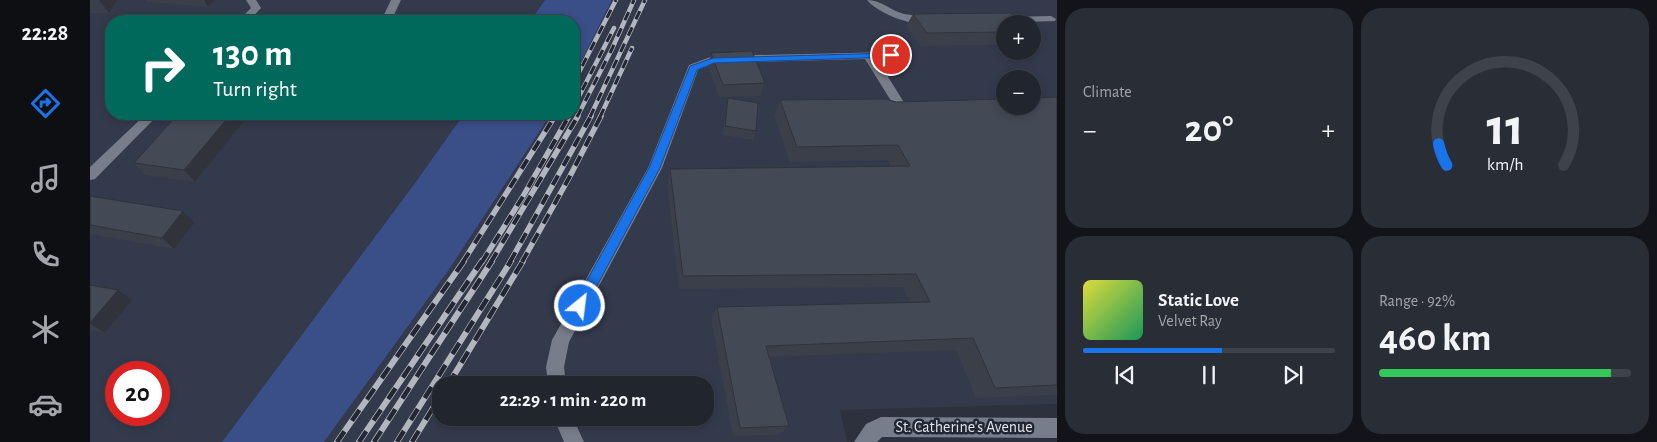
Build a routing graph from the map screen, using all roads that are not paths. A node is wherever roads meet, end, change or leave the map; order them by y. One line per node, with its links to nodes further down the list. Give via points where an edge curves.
1 (251, 0): 4 (street, via 256,8)
2 (396, 0): 5 (street)
3 (872, 0): 7 (street, via 891,13 910,19)
4 (249, 15)
5 (389, 15)
6 (1051, 19): 8 (street)
7 (940, 20)
8 (986, 20)
9 (891, 55): 10 (street)
10 (869, 56): 11 (street); 13 (street, via 713,60 700,64 693,68)
11 (902, 109)
12 (146, 120): 15 (street)
13 (654, 168): 14 (street); 16 (street, via 561,340 554,367)
14 (673, 172)
15 (90, 175)
16 (556, 376)
17 (567, 426): 20 (street)
18 (1057, 428): 19 (street, St. Catherine's Avenue, via 882,427)
19 (868, 436)
20 (574, 442)

